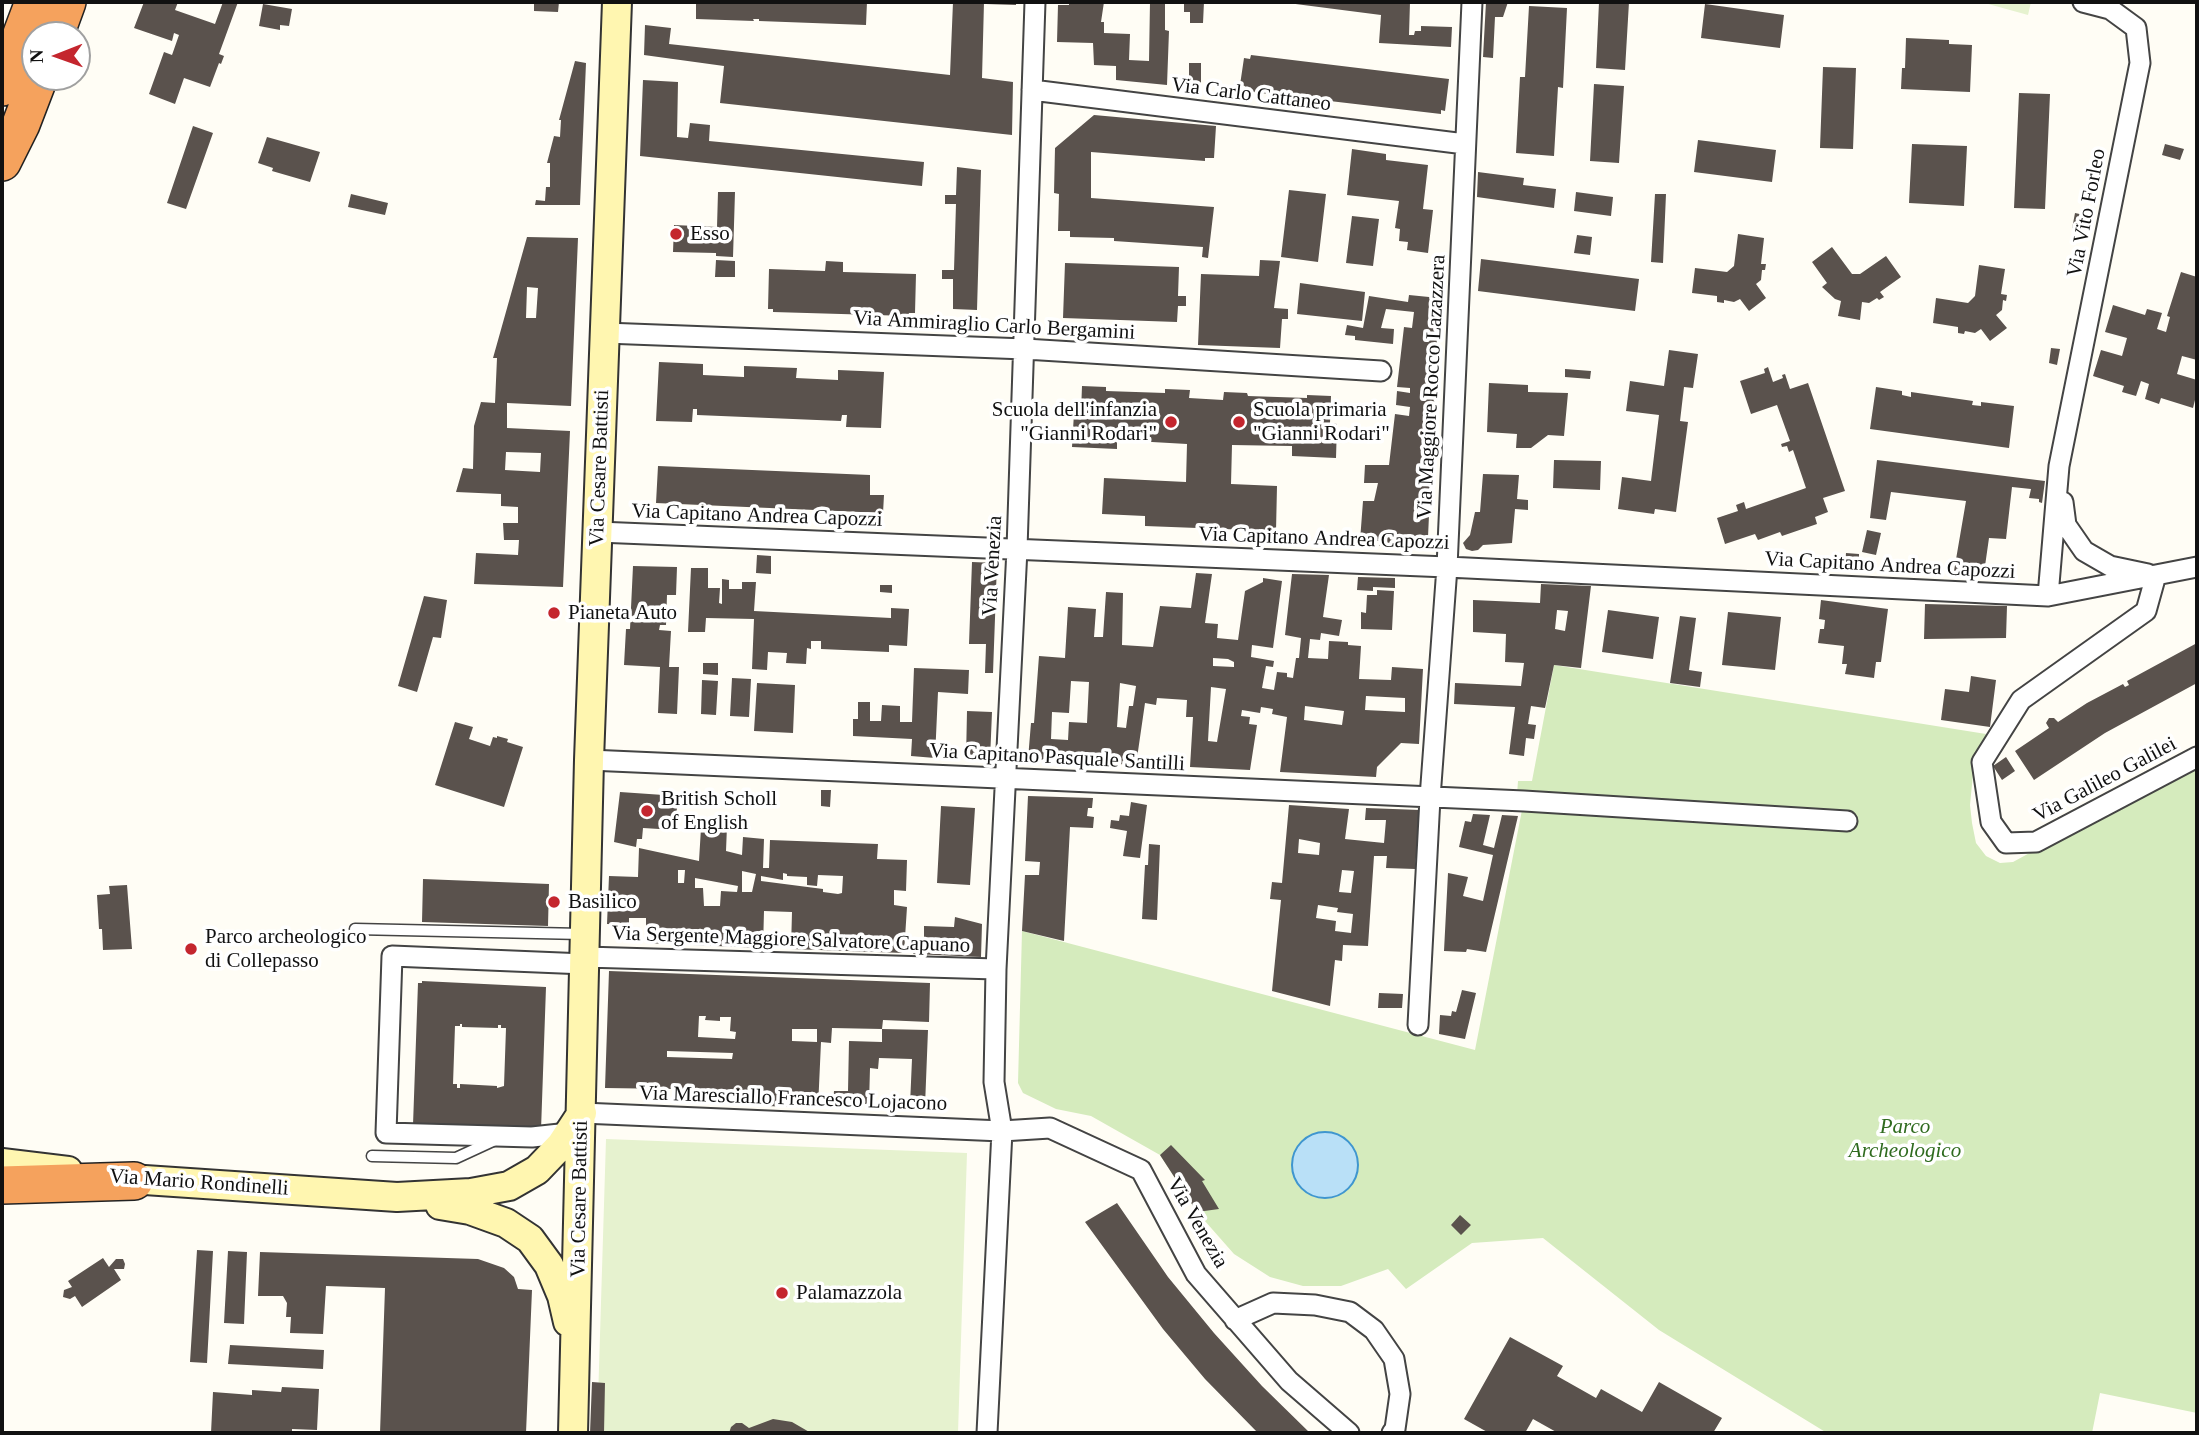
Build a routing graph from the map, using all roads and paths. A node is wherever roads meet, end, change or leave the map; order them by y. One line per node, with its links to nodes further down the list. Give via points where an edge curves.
1 (34, 2): 8 (highway)
2 (67, 2): 7 (highway)
3 (617, 2): 13 (main road, Via Cesare Battisti)
4 (1035, 2): 9 (street, Via Venezia)
5 (1472, 2): 11 (street, Via Maggiore Rocco Lazazzera)
6 (2083, 2): 16 (street, Via Vito Forleo, via 2110,9 2136,28 2140,63)
7 (60, 21)
8 (2, 87)
9 (1032, 90): 11 (street, Via Carlo Cattaneo); 14 (street, Via Venezia)
10 (34, 91): 12 (highway)
11 (1465, 145): 19 (street, Via Maggiore Rocco Lazazzera)
12 (2, 162)
13 (605, 333): 14 (street, Via Ammiraglio Carlo Bergamini); 17 (main road, Via Cesare Battisti)
14 (1025, 349): 15 (street, Via Ammiraglio Carlo Bergamini); 18 (street, Via Venezia)
15 (1381, 371)
16 (2059, 466): 21 (street, via 2066,525 2084,551 2110,566); 22 (street)
17 (598, 532): 18 (street, Via Capitano Andrea Capozzi); 24 (main road, Via Cesare Battisti)
18 (1017, 549): 19 (street, Via Capitano Andrea Capozzi); 25 (street, Via Venezia)
19 (1447, 567): 22 (street, Via Capitano Andrea Capozzi); 26 (street, Via Maggiore Rocco Lazazzera)
20 (2197, 567): 21 (street)
21 (2156, 575): 22 (street); 23 (street, Via Galileo Galilei, via 2146,611 2021,700 1982,762 1991,822 2006,843 2036,842)
22 (2048, 596)
23 (2197, 757)
24 (589, 760): 25 (street, Via Capitano Pasquale Santilli); 29 (main road, Via Cesare Battisti)
25 (1006, 778): 26 (street, Via Capitano Pasquale Santilli); 30 (street, Via Venezia)
26 (1430, 798): 27 (street, Via Capitano Pasquale Santilli); 31 (street, Via Maggiore Rocco Lazazzera)
27 (1847, 821)
28 (355, 929): 29 (lane)
29 (585, 951): 30 (street, Via Sergente Maggiore Salvatore Capuano); 32 (main road, Via Cesare Battisti); 34 (street, Via Cesare Battisti, via 392,956 386,1133)
30 (996, 969): 33 (street, Via Venezia, via 994,1082)
31 (1418, 1025)
32 (576, 1123): 33 (street, Via Maresciallo Francesco Lojacono); 34 (street, Via Cesare Battisti, via 532,1137); 39 (main road, Via Mario Rondinelli, via 537,1170 509,1186 471,1194); 41 (main road, Via Cesare Battisti)
33 (1002, 1131): 40 (street, Via Venezia, via 1051,1128 1141,1170 1196,1274); 43 (street, Via Venezia)
34 (505, 1136): 35 (lane, via 456,1158)
35 (372, 1156)
36 (2, 1163): 37 (main road, Via Mario Rondinelli)
37 (134, 1181): 38 (highway); 39 (main road, Via Mario Rondinelli)
38 (2, 1185)
39 (397, 1197): 41 (main road, Via Mario Rondinelli, via 470,1210 506,1223 530,1239 549,1265 562,1296)
40 (1235, 1320): 44 (street, Via Venezia, via 1289,1381); 45 (street, via 1273,1303 1350,1312 1374,1330 1394,1359 1400,1394)
41 (576, 1352): 42 (main road, Via Cesare Battisti)
42 (573, 1433)
43 (987, 1433)
44 (1349, 1433)
45 (1392, 1433)

